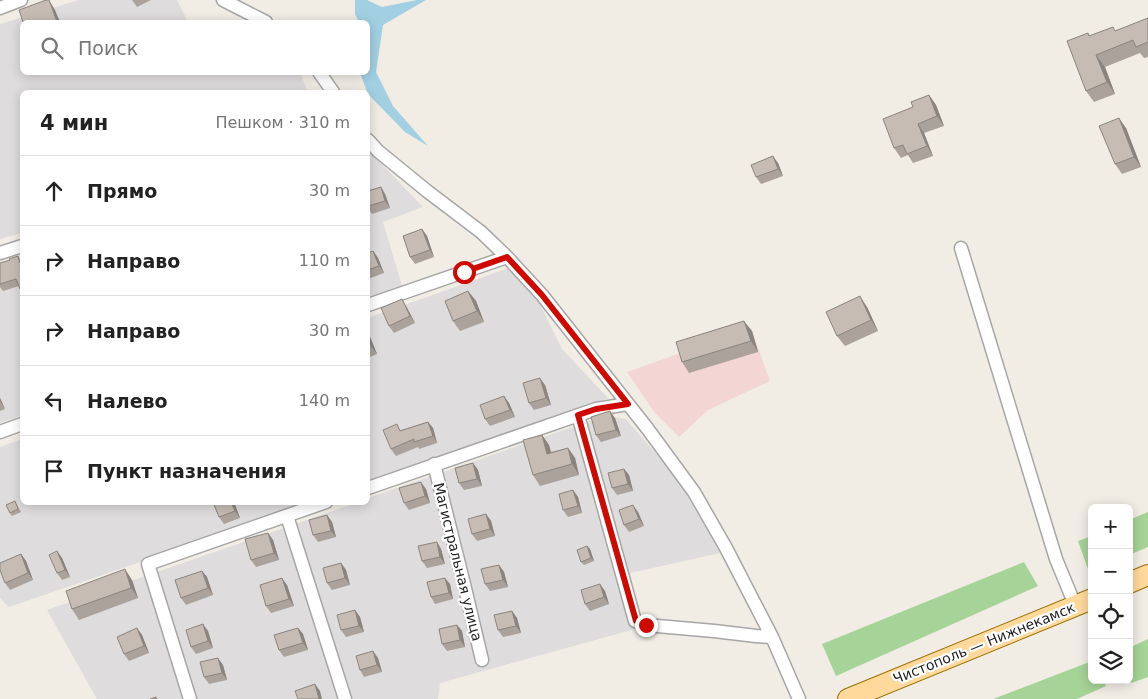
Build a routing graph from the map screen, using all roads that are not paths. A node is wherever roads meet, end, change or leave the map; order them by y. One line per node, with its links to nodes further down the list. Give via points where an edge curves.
1 (21, 0): 3 (street)
2 (223, 0): 4 (street)
3 (0, 8)
4 (262, 20)
5 (321, 75): 6 (street)
6 (332, 90)
7 (370, 142): 11 (street)
8 (20, 247): 10 (street)
9 (961, 248): 23 (street, via 1056,559)
10 (0, 253)
11 (507, 257): 12 (street); 13 (street, via 542,295)
12 (370, 304)
13 (628, 404): 14 (street, Магистральная улица); 24 (street, via 694,492)
14 (578, 415): 17 (street, Магистральная улица); 24 (street, via 636,621 646,625)
15 (20, 425): 16 (street)
16 (0, 432)
17 (434, 464): 18 (street, Магистральная улица); 25 (street, Магистральная улица)
18 (370, 487)
19 (318, 505): 20 (street)
20 (288, 516): 26 (street, via 148,564); 27 (street)
21 (1148, 576): 22 (main road)
22 (1133, 582)
23 (1084, 602): 29 (main road, Чистополь — Нижнекамск)
24 (772, 637): 28 (street)
25 (482, 660)
26 (190, 699)
27 (345, 699)
28 (799, 699)
29 (848, 699)

